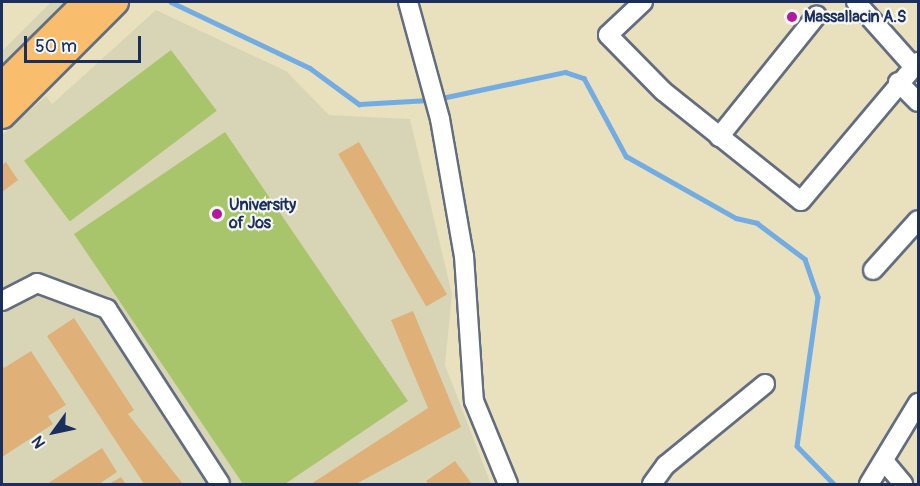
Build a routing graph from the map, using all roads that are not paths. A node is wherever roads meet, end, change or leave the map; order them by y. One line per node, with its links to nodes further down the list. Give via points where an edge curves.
1 (87, 2): 9 (highway)
2 (115, 2): 11 (highway)
3 (408, 2): 20 (street, via 440,119 464,256 474,401)
4 (644, 2): 12 (street, via 608,35)
5 (856, 2): 7 (street)
6 (817, 15): 12 (street)
7 (916, 64): 8 (street)
8 (898, 81): 10 (street); 12 (street, via 801,201)
9 (2, 86)
10 (918, 102)
11 (2, 115)
12 (719, 137)
13 (918, 220): 14 (street)
14 (873, 270)
15 (2, 301): 19 (street, via 37,283 107,309)
16 (765, 384): 21 (street, via 666,465)
17 (918, 403): 18 (street)
18 (884, 461): 22 (street); 23 (street)
19 (220, 484)
20 (508, 484)
21 (652, 484)
22 (869, 484)
23 (903, 484)

